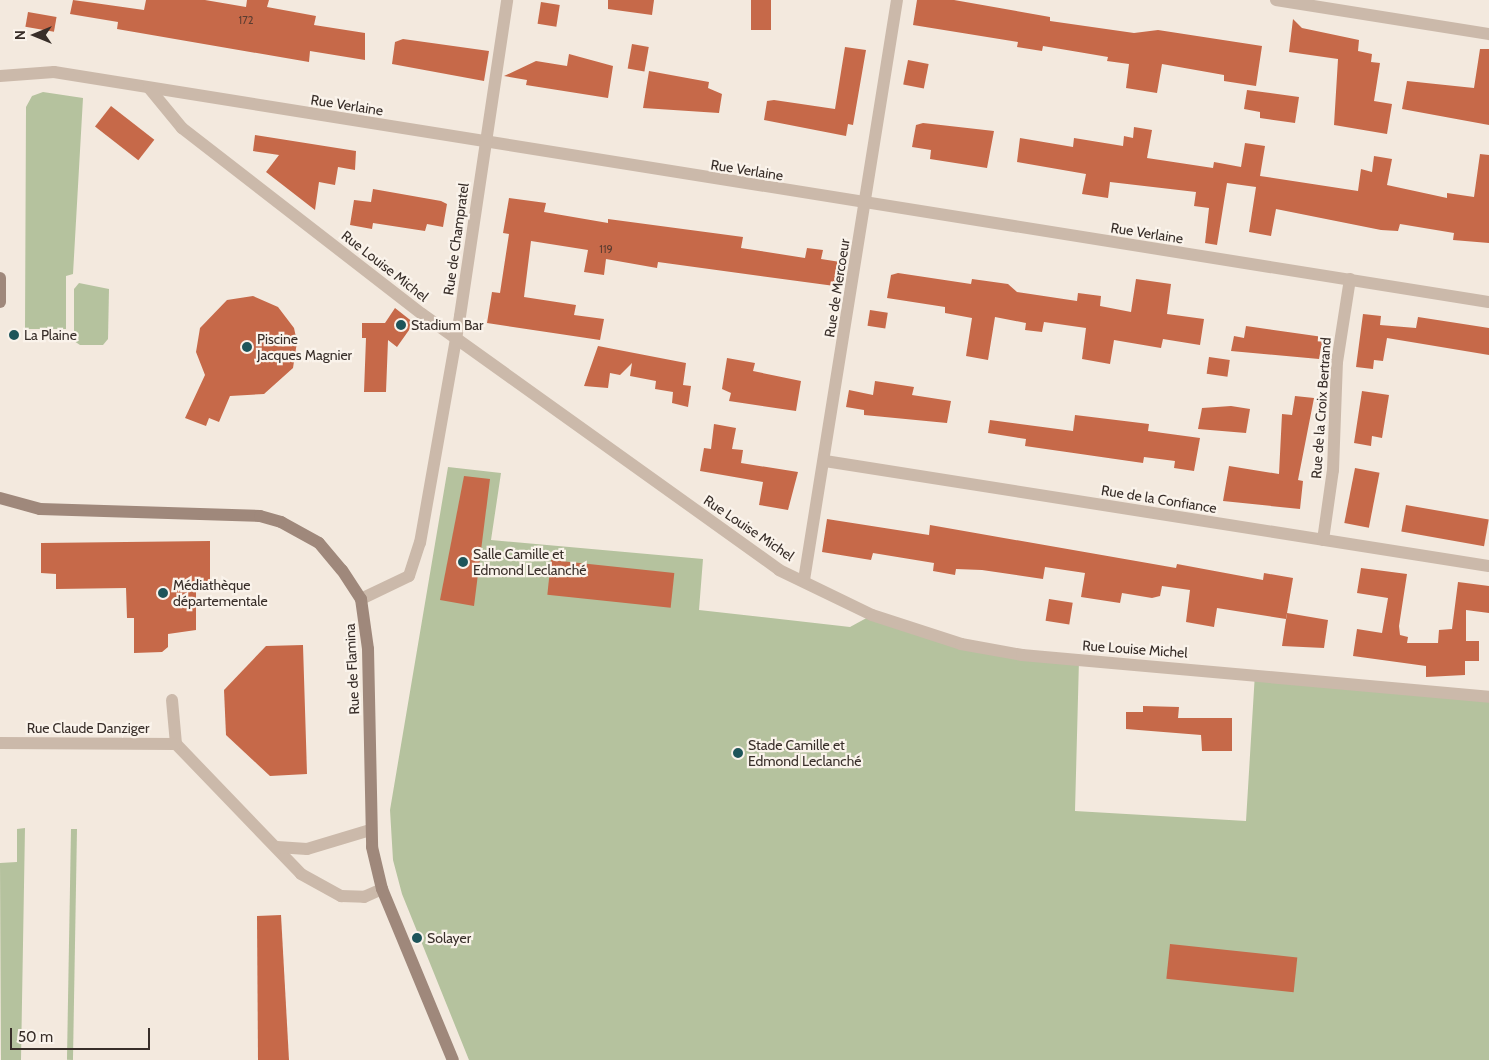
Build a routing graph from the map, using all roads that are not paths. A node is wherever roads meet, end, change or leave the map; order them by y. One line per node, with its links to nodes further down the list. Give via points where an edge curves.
1 (507, 0): 7 (street, Rue de Champratel)
2 (897, 0): 8 (street, Rue de Mercoeur)
3 (1276, 0): 4 (street)
4 (1489, 34)
5 (0, 76): 6 (street, Rue Verlaine, via 54,72)
6 (149, 88): 7 (street, Rue Verlaine); 13 (street, Rue Louise Michel, via 182,128)
7 (484, 143): 8 (street, Rue Verlaine); 13 (street, Rue de Champratel)
8 (866, 204): 10 (street, Rue Verlaine); 14 (street, Rue de Mercoeur)
9 (0, 278): 11 (street)
10 (1350, 279): 12 (street, Rue Verlaine); 16 (street, Rue de la Croix Bertrand, via 1337,362 1333,470)
11 (0, 302)
12 (1489, 302)
13 (455, 338): 18 (street, Rue Louise Michel, via 779,570); 19 (street, Rue de Champratel, via 420,543 409,576)
14 (825, 461): 16 (street, Rue de la Confiance); 18 (street, Rue de Mercoeur)
15 (0, 498): 19 (street, Rue de Flamina, via 40,508 238,513 281,522 318,543)
16 (1323, 540): 17 (street, Rue de la Confiance)
17 (1489, 566)
18 (804, 580): 20 (street, Rue Louise Michel, via 872,615 961,644 1022,655)
19 (361, 599): 24 (street, Rue de Flamina, via 368,649)
20 (1489, 697)
21 (172, 700): 23 (street)
22 (0, 743): 23 (street, Rue Claude Danziger)
23 (176, 744): 25 (street)
24 (370, 830): 25 (street, via 307,849); 26 (street, Rue de Flamina)
25 (277, 847): 26 (street, via 301,874 341,896 364,897)
26 (382, 890): 27 (street, Rue de Flamina)
27 (453, 1060)

